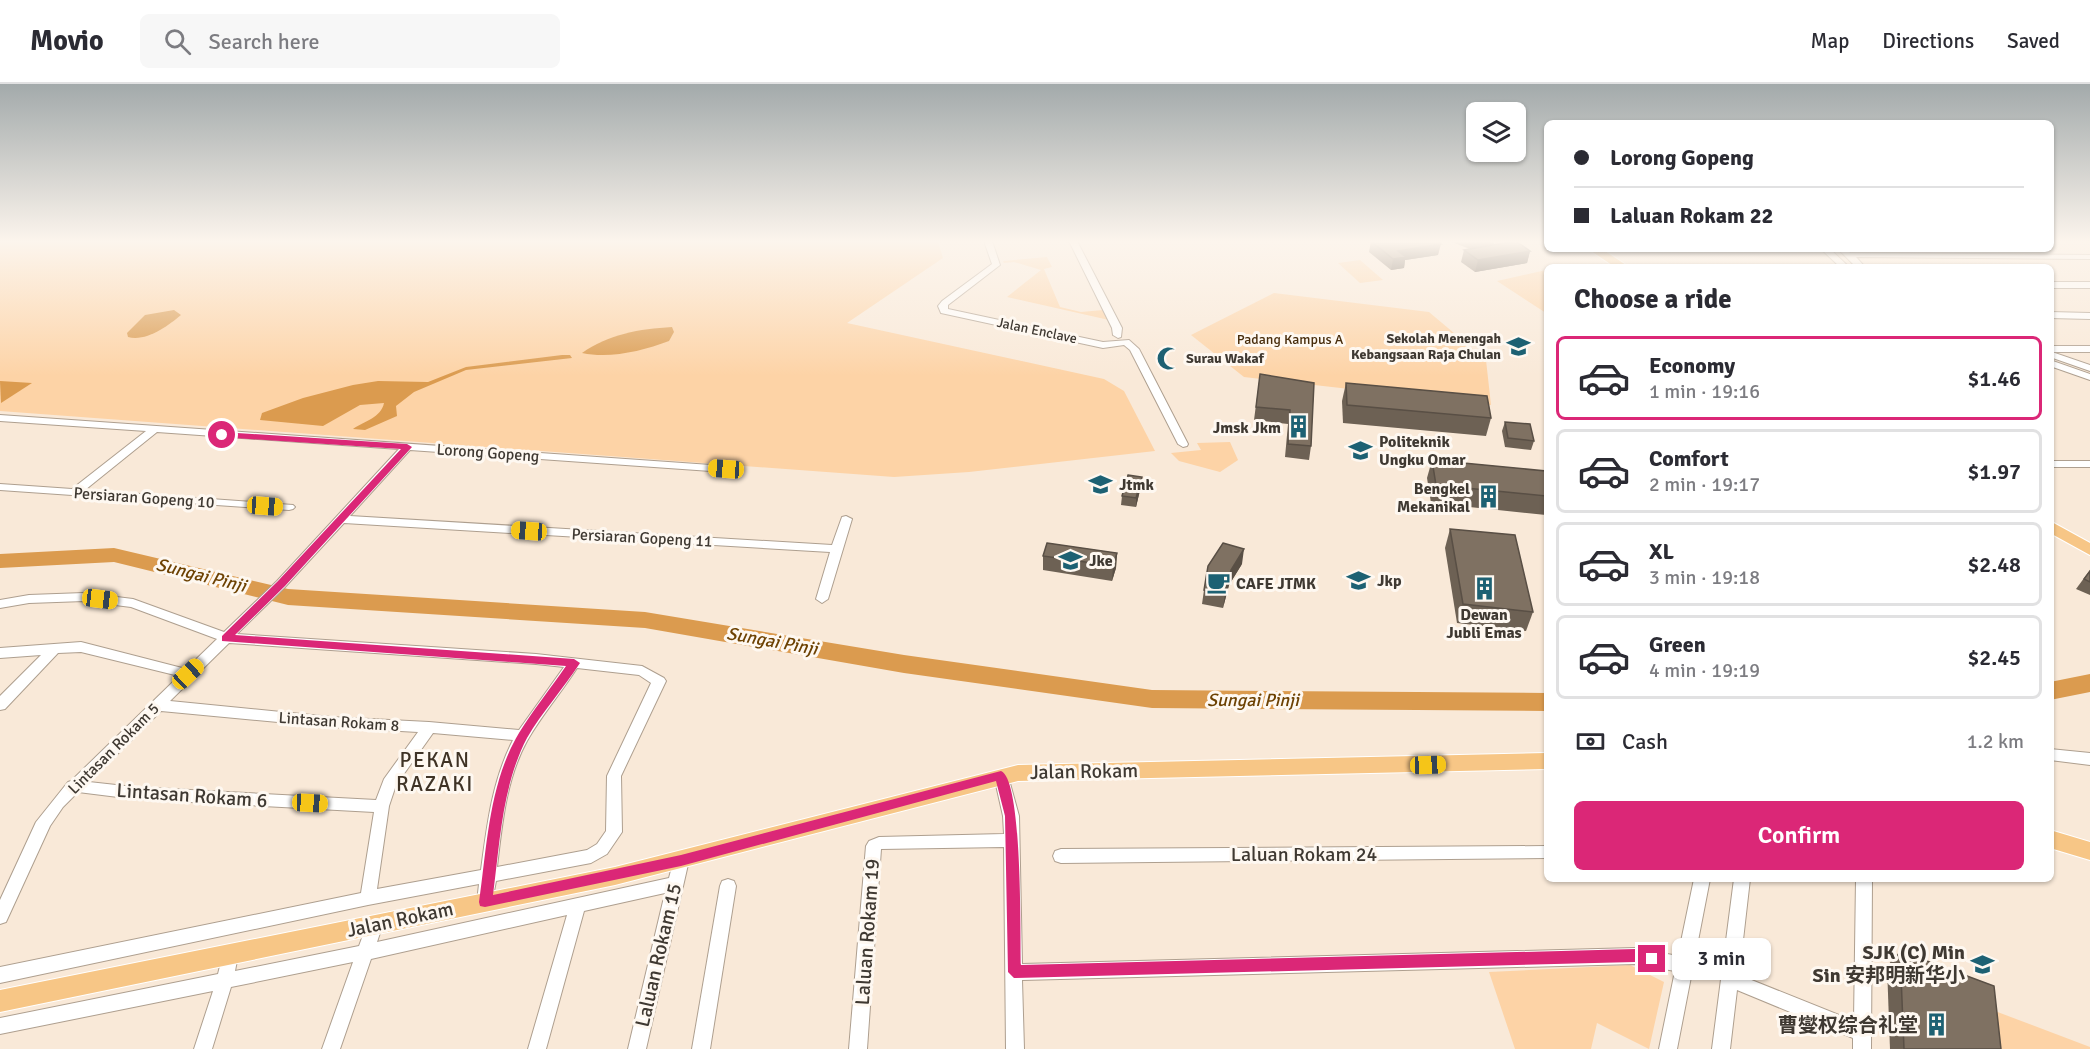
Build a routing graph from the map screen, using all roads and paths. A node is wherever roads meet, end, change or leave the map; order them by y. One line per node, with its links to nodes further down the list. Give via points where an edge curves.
1 (968, 286): 5 (street, Jalan Enclave, via 942,306 944,311 1109,345)
2 (1096, 286): 5 (street)
3 (2054, 315): 4 (street)
4 (2090, 316)
5 (1120, 339): 14 (street, via 1134,349)
6 (2054, 349): 7 (street)
7 (2090, 349)
8 (2054, 355): 10 (street)
9 (2054, 364): 11 (street)
10 (2090, 368)
11 (2090, 377)
12 (0, 418): 13 (street, Lorong Gopeng)
13 (153, 431): 15 (street, Lorong Gopeng); 20 (street)
14 (1183, 444)
15 (407, 447): 18 (street, Lorong Gopeng); 22 (street, Lintasan Rokam 5)
16 (2054, 464): 17 (street)
17 (2090, 464)
18 (726, 469)
19 (0, 486): 20 (street, Persiaran Gopeng 10)
20 (75, 492): 21 (street, Persiaran Gopeng 10)
21 (289, 507)
22 (339, 519): 26 (street, Persiaran Gopeng 11); 31 (street, Lintasan Rokam 5)
23 (846, 519): 26 (street)
24 (2054, 528): 27 (main road)
25 (2054, 535): 28 (main road)
26 (837, 549): 29 (street)
27 (2090, 550)
28 (2090, 557)
29 (822, 599)
30 (0, 604): 31 (street, via 84,597 133,603)
31 (226, 638): 34 (street); 35 (street, Lintasan Rokam 5)
32 (55, 648): 33 (street); 35 (street, via 99,650); 36 (street)
33 (0, 653)
34 (574, 663): 39 (street); 52 (street, Jalan Rokam, via 642,671 659,681 615,776 614,832 602,849 579,860)
35 (188, 674): 37 (street, Lintasan Rokam 5)
36 (0, 705)
37 (156, 705): 38 (street, Lintasan Rokam 8); 44 (street, Lintasan Rokam 5)
38 (429, 727): 39 (street, Lintasan Rokam 8); 45 (street, via 389,783)
39 (523, 736): 52 (street, via 507,771)
40 (2054, 754): 41 (street)
41 (2090, 759)
42 (1544, 761): 43 (main road, Jalan Rokam)
43 (1001, 776): 47 (street, via 1011,816); 51 (main road, Jalan Rokam)
44 (74, 786): 45 (street, Lintasan Rokam 6, via 134,793); 61 (street, Lintasan Rokam 5, via 44,822)
45 (382, 806): 58 (street)
46 (2054, 839): 48 (main road)
47 (1012, 840): 66 (street); 78 (street, Laluan Rokam 19, via 874,846)
48 (2090, 851)
49 (1544, 852): 50 (street, Laluan Rokam 24)
50 (1061, 856)
51 (681, 860): 56 (street, Laluan Rokam 15); 59 (main road, Jalan Rokam)
52 (489, 876): 58 (street, Jalan Rokam); 59 (street)
53 (1701, 882): 65 (street)
54 (1742, 882): 68 (street)
55 (1864, 882): 72 (street)
56 (674, 884): 60 (street, Jalan Rokam); 76 (street, Laluan Rokam 15)
57 (728, 886): 77 (street)
58 (368, 898): 67 (street, Jalan Rokam)
59 (485, 902): 62 (main road, Jalan Rokam)
60 (578, 907): 63 (street, Jalan Rokam); 75 (street)
61 (0, 917)
62 (375, 924): 63 (street); 64 (main road, Jalan Rokam)
63 (367, 952): 69 (street, Jalan Rokam); 74 (street)
64 (230, 955): 69 (street); 70 (main road, Jalan Rokam)
65 (1684, 965): 66 (street, via 1635,956); 80 (street)
66 (1014, 972): 79 (street)
67 (0, 975)
68 (1728, 979): 72 (street); 81 (street)
69 (225, 980): 71 (street, Jalan Rokam); 73 (street)
70 (0, 1001)
71 (0, 1026)
72 (1862, 1041)
73 (203, 1049)
74 (331, 1049)
75 (537, 1049)
76 (637, 1049)
77 (701, 1049)
78 (858, 1049)
79 (1015, 1049)
80 (1668, 1049)
81 (1721, 1049)

